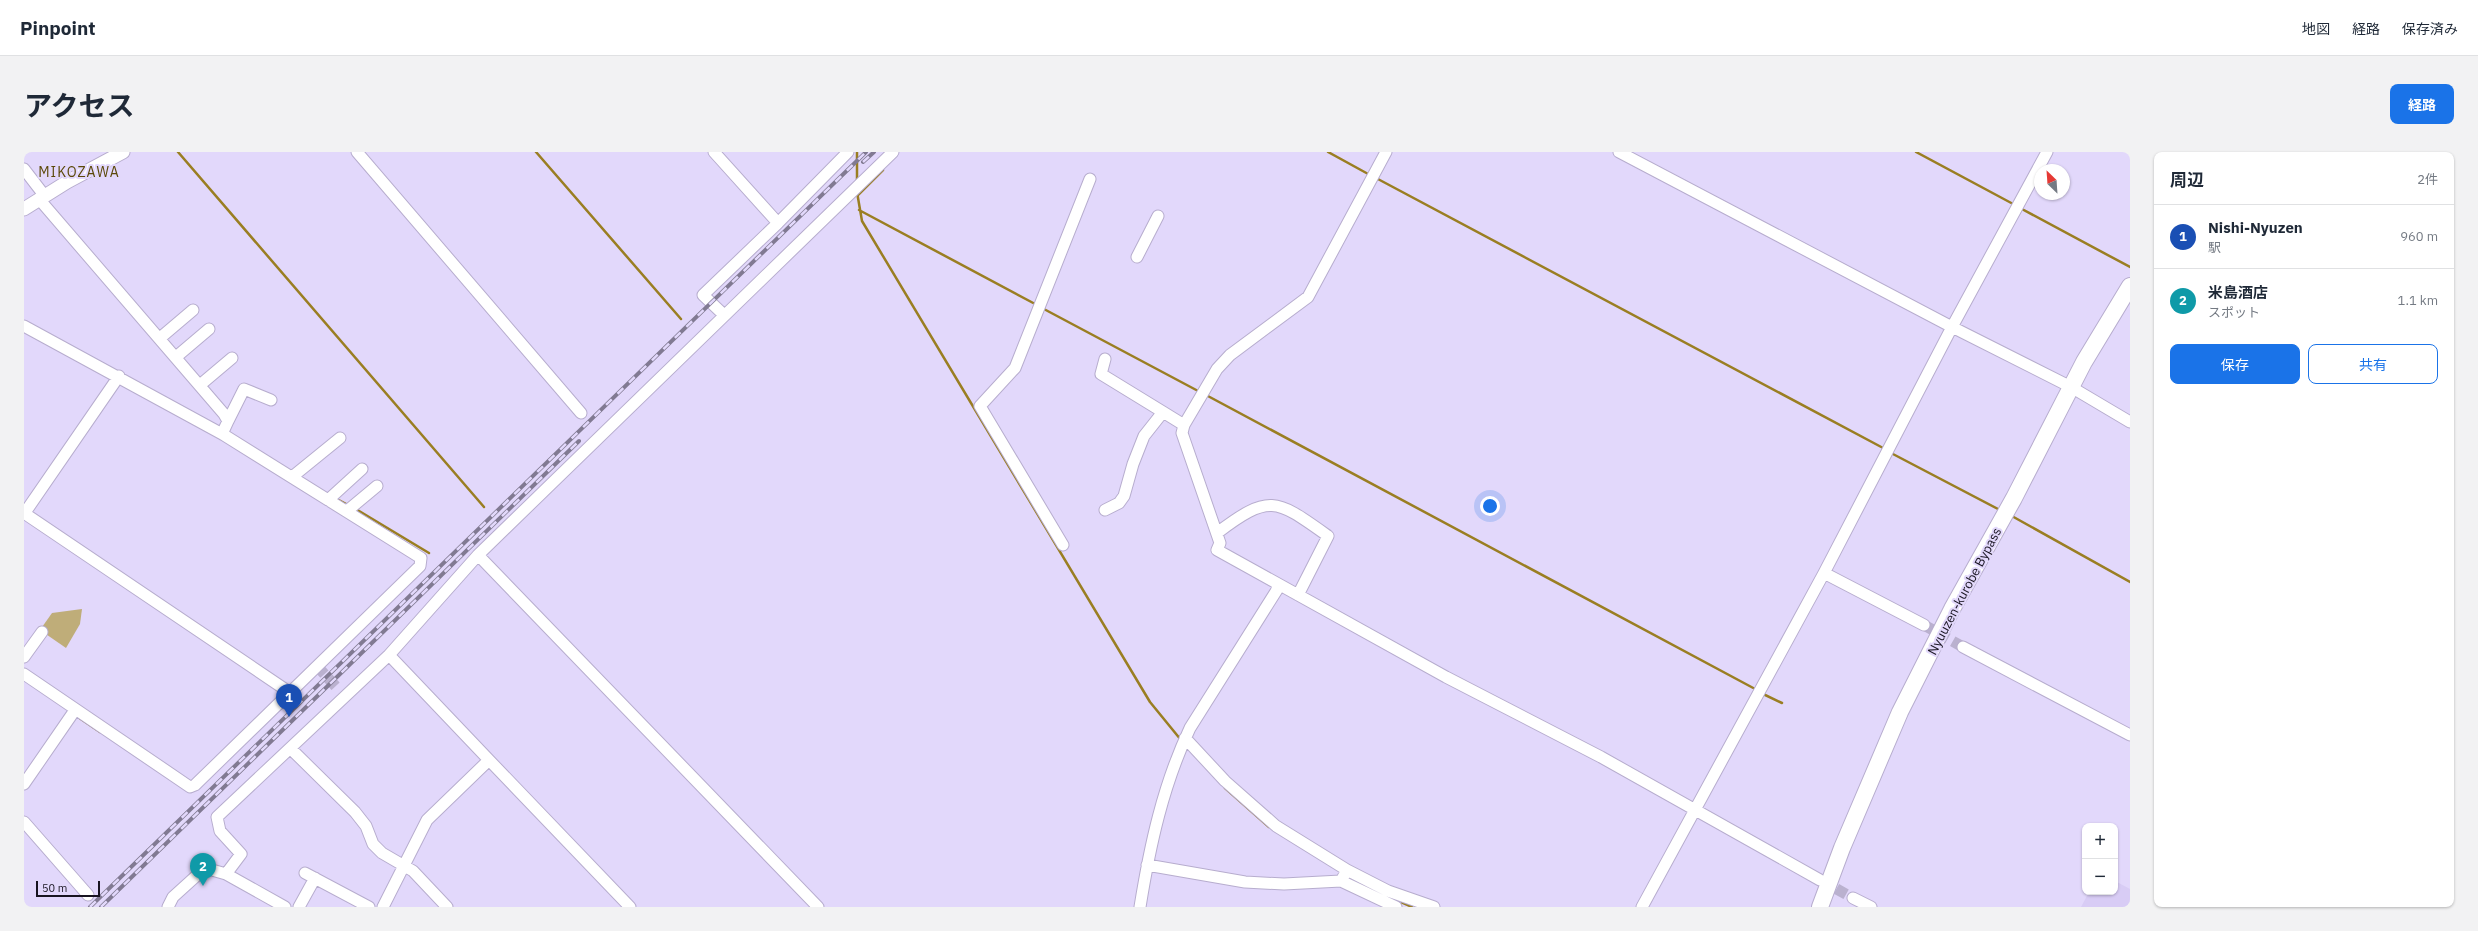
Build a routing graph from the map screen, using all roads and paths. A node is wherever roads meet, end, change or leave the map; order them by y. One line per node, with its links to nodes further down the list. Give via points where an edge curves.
1 (123, 152): 11 (main road)
2 (357, 152): 31 (street)
3 (714, 152): 14 (street)
4 (848, 152): 14 (street)
5 (893, 152): 18 (street)
6 (1386, 152): 34 (street, via 1308,297 1230,355 1216,369)
7 (1620, 152): 20 (street)
8 (2047, 152): 20 (street)
9 (24, 169): 11 (street)
10 (1090, 179): 45 (street, via 1015,368 980,406)
11 (41, 197): 12 (main road); 22 (street)
12 (24, 209)
13 (1158, 216): 15 (street)
14 (778, 223): 18 (street, via 704,294)
15 (1137, 257)
16 (2130, 286): 28 (highway, Nyuuzen-kurobe Bypass)
17 (193, 310): 22 (street)
18 (724, 315): 46 (street)
19 (24, 326): 26 (street)
20 (1952, 327): 28 (street); 47 (street)
21 (209, 329): 23 (street)
22 (160, 338): 23 (street)
23 (176, 357): 27 (street)
24 (232, 358): 27 (street)
25 (1105, 359): 30 (street, via 1101,374)
26 (119, 376): 35 (street); 43 (street)
27 (200, 385): 32 (street)
28 (2071, 387): 33 (street); 87 (highway, Nyuuzen-kurobe Bypass, via 1900,712 1842,848)
29 (271, 400): 32 (street, via 244,389)
30 (1162, 412): 34 (street); 41 (street, via 1144,436 1124,496 1119,503)
31 (581, 413)
32 (228, 421): 35 (street)
33 (2130, 422)
34 (1184, 425): 44 (street, via 1182,433)
35 (222, 434): 38 (street)
36 (340, 438): 38 (street)
37 (362, 469): 40 (street)
38 (292, 477): 40 (street)
39 (377, 486): 42 (street)
40 (328, 500): 42 (street)
41 (1105, 510)
42 (347, 511): 57 (street, via 422,558 420,566)
43 (24, 513): 57 (street)
44 (1217, 533): 48 (street, via 1220,543 1217,550); 49 (street, via 1242,514 1260,506 1279,505 1328,536)
45 (1063, 544)
46 (478, 555): 52 (street); 82 (street)
47 (1824, 573): 50 (street); 65 (street)
48 (1280, 585): 49 (street); 61 (street)
49 (1298, 595): 65 (street)
50 (1924, 625)
51 (42, 632): 55 (street)
52 (408, 635): 54 (street); 59 (street, via 401,637 340,692 309,726)
53 (1963, 647): 60 (street)
54 (389, 655): 59 (street); 63 (street)
55 (24, 657)
56 (24, 674): 58 (street)
57 (289, 692): 58 (street, via 195,785 190,787)
58 (75, 710): 64 (street)
59 (310, 732): 62 (street)
60 (2130, 735)
61 (1185, 738): 68 (street, via 1159,810); 69 (street, via 1225,780 1276,826)
62 (291, 749): 67 (street, via 356,812 366,826 373,844 382,853); 70 (street, via 217,818 220,831 240,854)
63 (489, 760): 67 (street, via 427,820); 81 (street)
64 (24, 784)
65 (1695, 809): 71 (street); 86 (street)
66 (24, 822): 73 (street)
67 (403, 864): 79 (street); 80 (street)
68 (1147, 865): 72 (street, via 1244,882 1284,884); 83 (street)
69 (1347, 870): 72 (street); 85 (street, via 1388,891)
70 (226, 874): 75 (street, via 204,868 173,897); 76 (street)
71 (1820, 880)
72 (1341, 881): 84 (street)
73 (88, 895)
74 (1853, 898): 88 (street)
75 (168, 907)
76 (285, 907)
77 (299, 907): 78 (street, via 310,876)
78 (369, 907)
79 (383, 907)
80 (447, 907)
81 (630, 907)
82 (818, 907)
83 (1140, 907)
84 (1396, 907)
85 (1434, 907)
86 (1642, 907)
87 (1820, 907)
88 (1871, 907)

